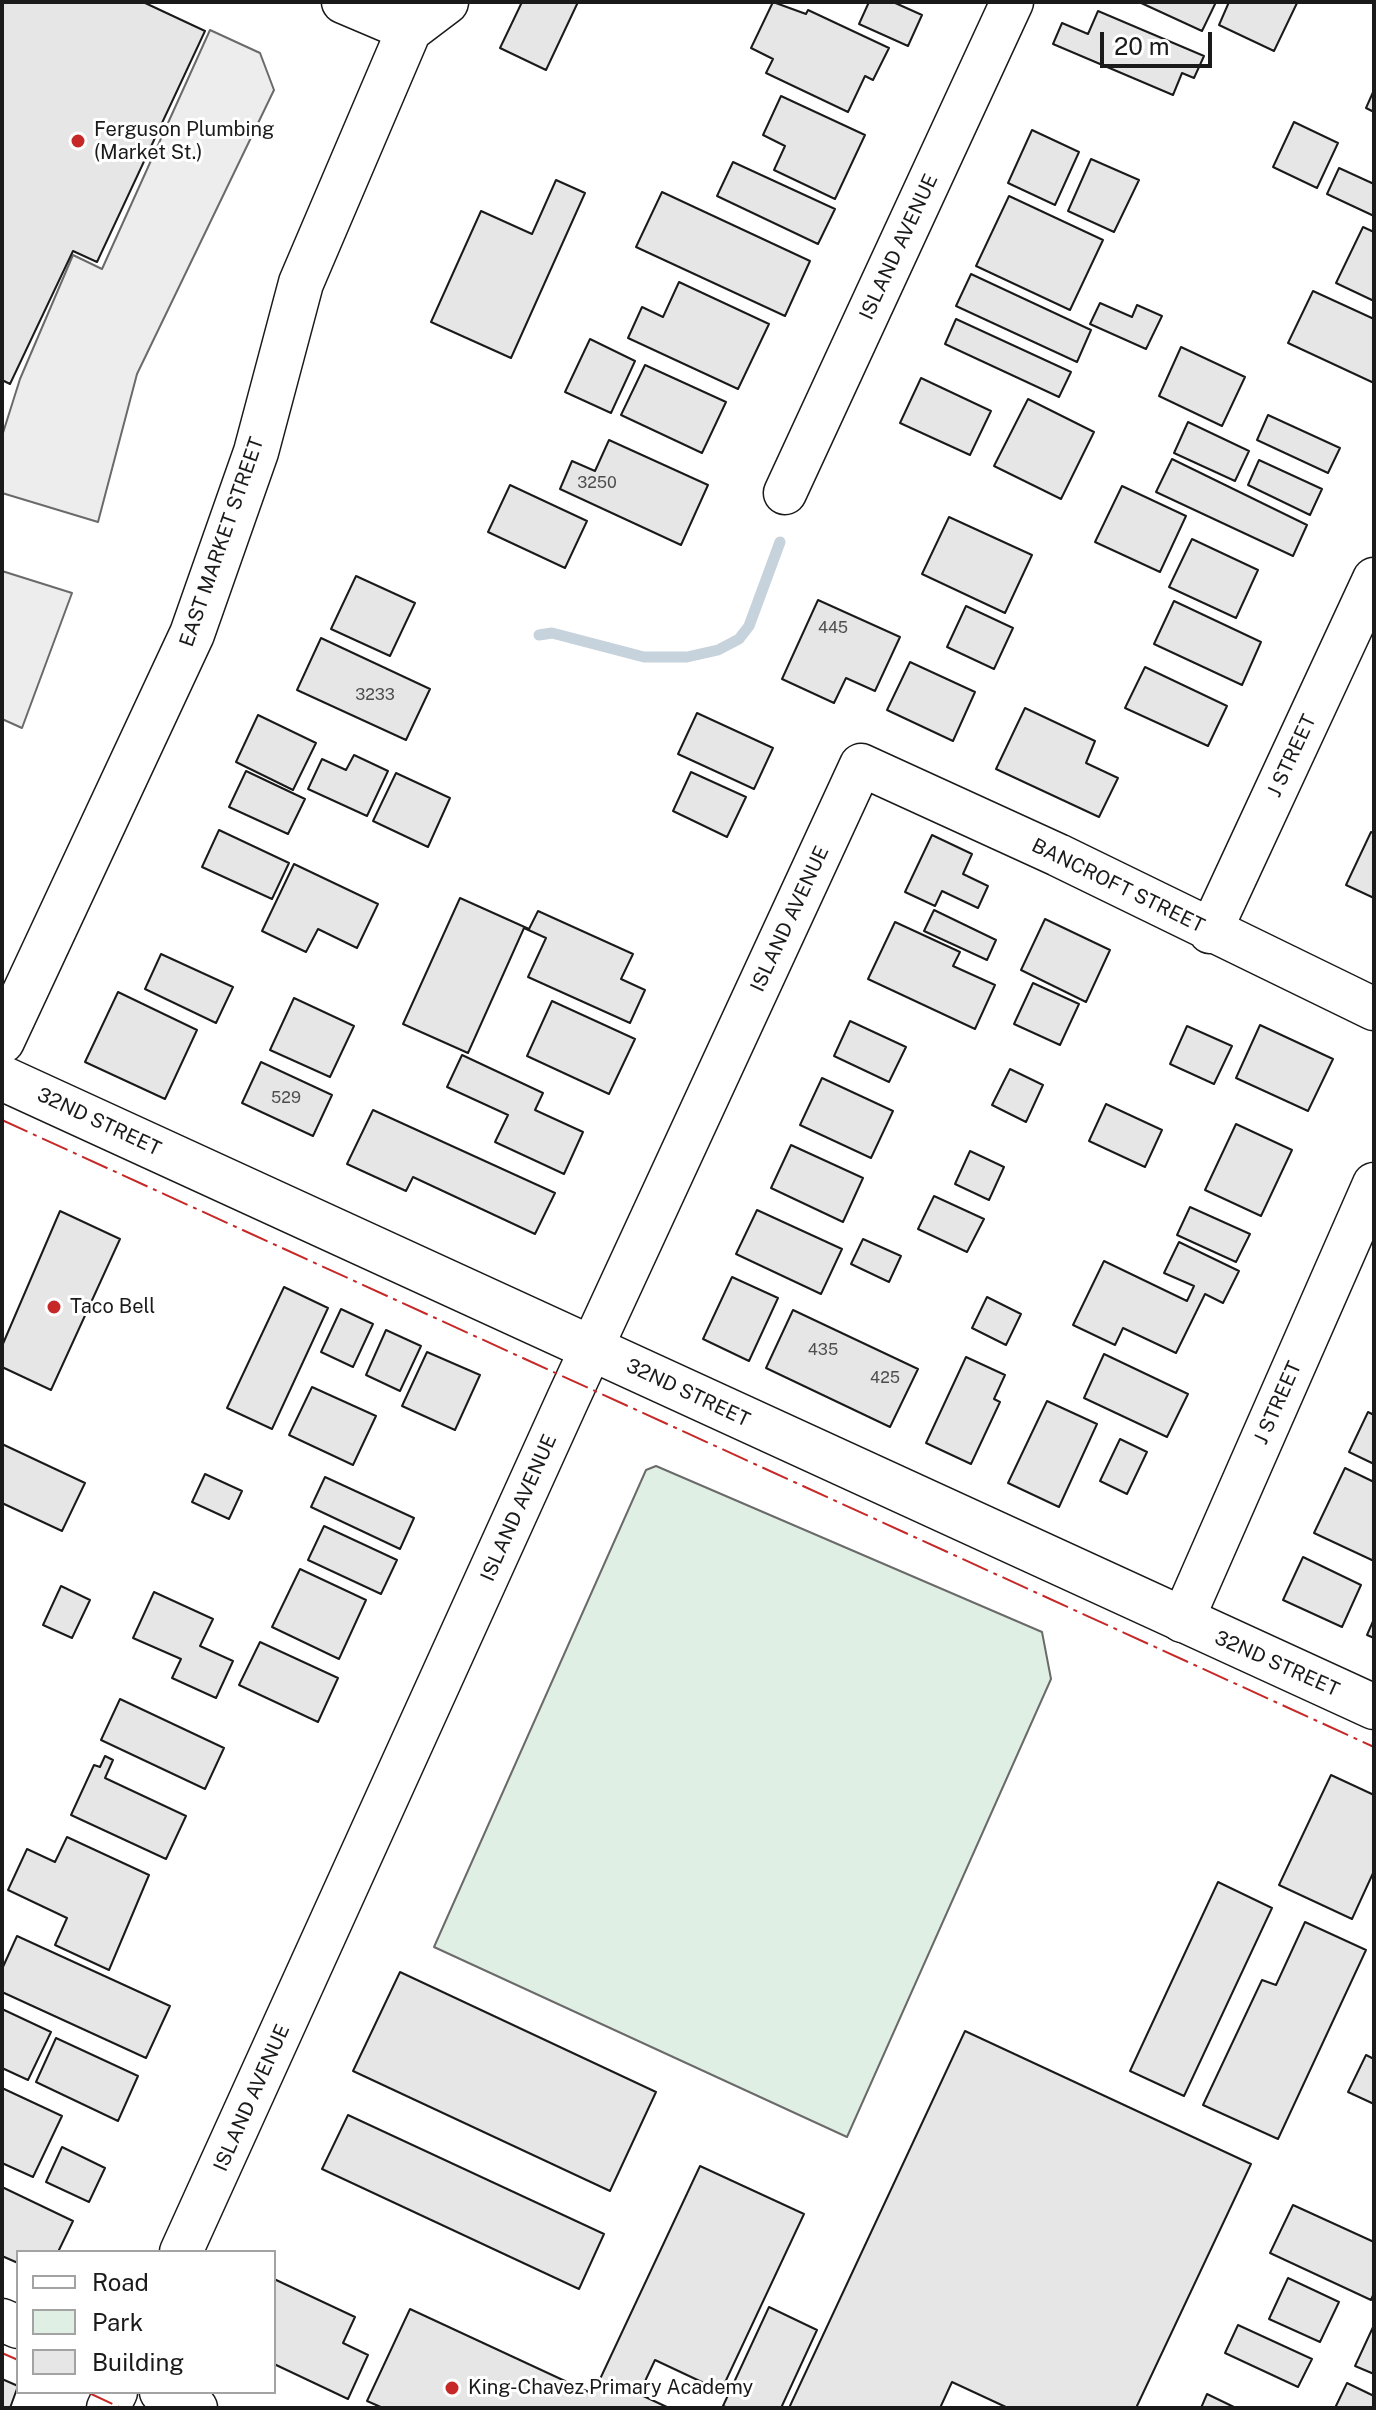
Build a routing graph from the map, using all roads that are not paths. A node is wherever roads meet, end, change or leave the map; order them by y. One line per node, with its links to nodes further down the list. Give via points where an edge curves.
1 (343, 2): 4 (street)
2 (446, 2): 4 (main road, EAST MARKET STREET)
3 (1012, 2): 5 (street, ISLAND AVENUE)
4 (409, 16): 10 (main road, EAST MARKET STREET, via 301,283 256,452 192,634)
5 (785, 493)
6 (1374, 579): 8 (street, J STREET)
7 (861, 765): 8 (street, BANCROFT STREET); 13 (street, ISLAND AVENUE)
8 (1210, 932): 9 (street, BANCROFT STREET)
9 (1374, 1009)
10 (2, 1041)
11 (2, 1078): 13 (main road, 32ND STREET)
12 (1374, 1184): 14 (street, J STREET)
13 (592, 1349): 14 (main road, 32ND STREET); 16 (street, ISLAND AVENUE)
14 (1182, 1621): 15 (main road, 32ND STREET)
15 (1374, 1707)
16 (182, 2250)
17 (165, 2394): 18 (street)
18 (196, 2408)

